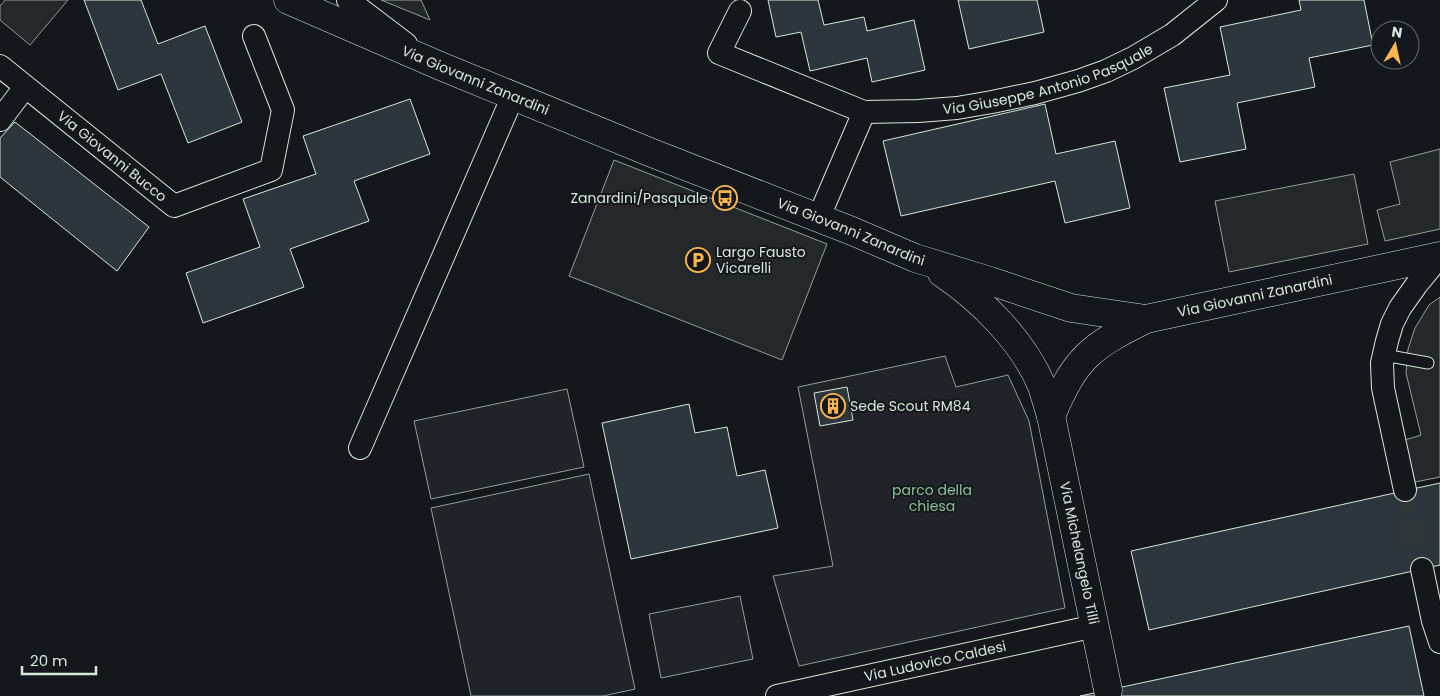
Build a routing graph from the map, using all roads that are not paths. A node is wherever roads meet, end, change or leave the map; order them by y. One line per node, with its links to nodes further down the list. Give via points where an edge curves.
1 (288, 0): 6 (street, Via Giovanni Zanardini)
2 (348, 0): 6 (street)
3 (1216, 0): 10 (street, Via Giuseppe Antonio Pasquale, via 1172,35 1133,58 1078,81 957,108)
4 (740, 11): 10 (street, Via Giuseppe Antonio Pasquale, via 719,53)
5 (254, 36): 8 (street, Via Giovanni Bucco, via 283,110 271,170 174,206)
6 (429, 61): 9 (street, Via Giovanni Zanardini)
7 (0, 66): 8 (street, Via Giovanni Bucco)
8 (25, 87): 11 (street)
9 (513, 96): 12 (street, Via Giovanni Zanardini); 19 (street)
10 (864, 112): 12 (street)
11 (0, 120)
12 (818, 219): 14 (street, Via Giovanni Zanardini)
13 (1440, 256): 15 (street, Via Giovanni Zanardini); 16 (street, via 1400,308)
14 (915, 258): 15 (street, Via Giovanni Zanardini, via 1071,308); 18 (street, Via Michelangelo Tilli, via 958,284 996,318 1031,365)
15 (1146, 319): 18 (street, via 1102,343 1080,361)
16 (1384, 355): 17 (lane); 20 (street, via 1384,388)
17 (1428, 363)
18 (1051, 416): 22 (street, Via Michelangelo Tilli)
19 (360, 448)
20 (1405, 490)
21 (1422, 569): 23 (street)
22 (1095, 626): 24 (street, Via Michelangelo Tilli); 25 (street, Via Ludovico Caldesi)
23 (1440, 642)
24 (1108, 690)
25 (777, 696)

